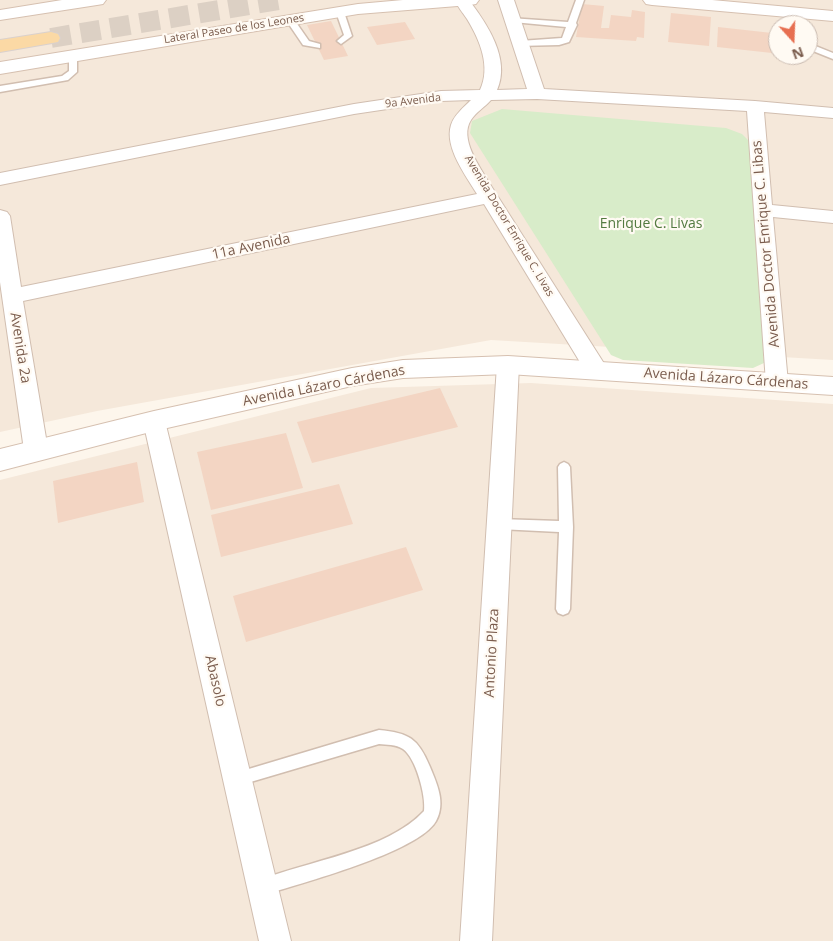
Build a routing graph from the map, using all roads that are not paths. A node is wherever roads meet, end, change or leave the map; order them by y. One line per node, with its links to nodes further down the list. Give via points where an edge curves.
1 (98, 0): 9 (street)
2 (379, 0): 8 (street)
3 (462, 0): 4 (street, Lateral Paseo de los Leones); 8 (street, Lateral Paseo de los Leones); 27 (street, via 476,19 491,55 492,79)
4 (470, 0)
5 (506, 0): 14 (street)
6 (580, 0): 15 (lane)
7 (652, 0): 10 (street)
8 (349, 10): 13 (street, Lateral Paseo de los Leones); 17 (lane, via 348,36)
9 (0, 15)
10 (768, 15)
11 (833, 16): 12 (street)
12 (818, 17)
13 (290, 20): 20 (lane, via 306,43); 22 (street, Lateral Paseo de los Leones)
14 (513, 20): 15 (lane); 18 (street)
15 (572, 25): 18 (lane, via 566,40)
16 (0, 33): 19 (main road, via 50,31)
17 (341, 41)
18 (520, 44): 26 (street)
19 (0, 46)
20 (317, 46)
21 (818, 50): 23 (lane)
22 (73, 56): 24 (street, Lateral Paseo de los Leones); 25 (lane, via 73,72 64,78)
23 (833, 56)
24 (0, 68)
25 (0, 89)
26 (536, 94): 27 (street, 9a Avenida); 28 (street, 9a Avenida)
27 (486, 95): 30 (street, 9a Avenida, via 441,96 354,109); 31 (street, Avenida Doctor Enrique C. Livas, via 465,113 459,127 460,141)
28 (755, 106): 29 (street, 9a Avenida); 32 (street, Avenida Doctor Enrique C. Libas)
29 (833, 113)
30 (0, 179)
31 (489, 197): 35 (street, 11a Avenida); 37 (street, Avenida Doctor Enrique C. Livas)
32 (764, 210): 34 (street); 38 (street, Avenida Doctor Enrique C. Libas)
33 (0, 216): 35 (street, Avenida 2a)
34 (833, 218)
35 (12, 296): 41 (street, Avenida 2a)
36 (508, 365): 37 (street, Avenida Lázaro Cárdenas); 40 (street, Avenida Lázaro Cárdenas, via 403,369 352,377); 44 (street, Antonio Plaza)
37 (597, 371): 38 (street, Avenida Lázaro Cárdenas)
38 (777, 383): 39 (street, Avenida Lázaro Cárdenas)
39 (833, 386)
40 (154, 421): 41 (street, Avenida Lázaro Cárdenas); 47 (street, Abasolo)
41 (36, 450): 42 (street, Avenida Lázaro Cárdenas)
42 (0, 460)
43 (564, 467): 45 (lane)
44 (499, 524): 45 (lane); 50 (street, Antonio Plaza)
45 (566, 527): 46 (lane)
46 (563, 609)
47 (237, 779): 48 (street, Abasolo); 48 (lane, via 379,737 402,739 416,748 432,791 431,816 421,827 391,843)
48 (262, 887): 49 (street, Abasolo)
49 (275, 941)
50 (476, 941)

